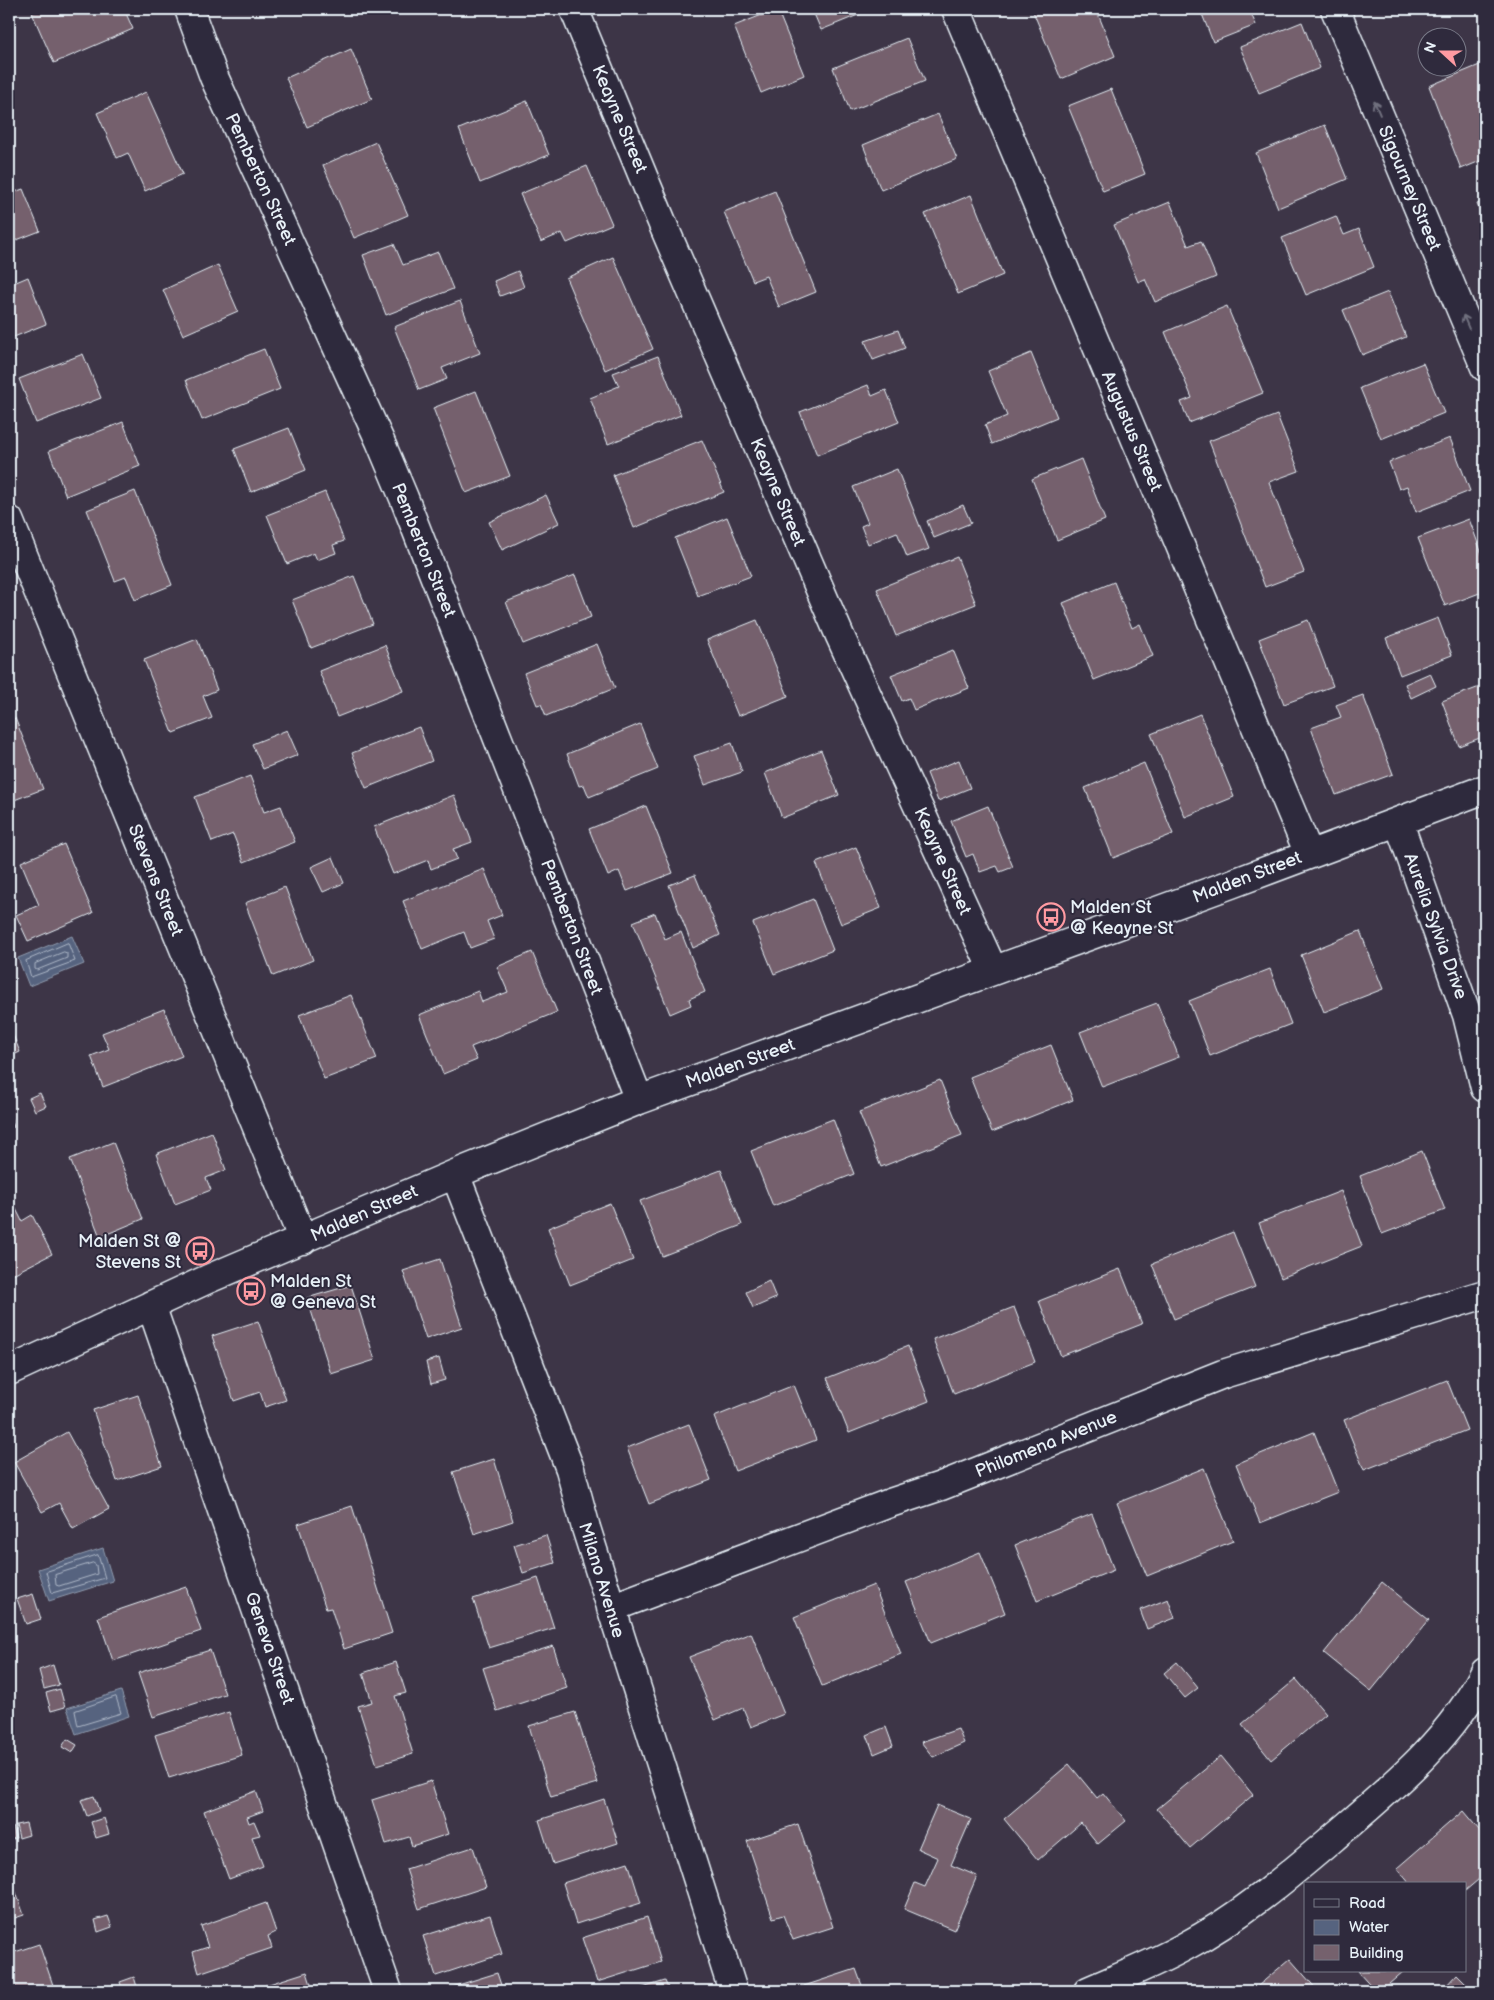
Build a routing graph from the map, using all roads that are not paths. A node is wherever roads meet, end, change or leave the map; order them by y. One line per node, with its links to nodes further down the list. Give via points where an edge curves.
1 (189, 9): 12 (street, Pemberton Street, via 214,76 404,498)
2 (574, 9): 10 (street, Keayne Street, via 840,636)
3 (956, 9): 9 (street, Augustus Street)
4 (1335, 9): 5 (street, Sigourney Street, one-way to 4)
5 (1485, 367)
6 (9, 520): 14 (street, Stevens Street)
7 (1485, 789): 8 (street, Malden Street)
8 (1399, 823): 9 (street, Malden Street); 11 (street, Aurelia Sylvia Drive, via 1468,1015)
9 (1309, 854): 10 (street, Malden Street)
10 (993, 970): 12 (street, Malden Street)
11 (1485, 1088)
12 (639, 1100): 13 (street, Malden Street)
13 (455, 1174): 14 (street, Malden Street); 18 (street, Milano Avenue, via 570,1469)
14 (303, 1240): 16 (street, Malden Street)
15 (1485, 1294): 18 (street, Philomena Avenue, via 1222,1374 941,1486)
16 (151, 1305): 17 (street, Malden Street); 20 (street, Geneva Street)
17 (9, 1372)
18 (611, 1608): 21 (street, Milano Avenue)
19 (1485, 1672): 22 (street, via 1474,1694 1448,1728 1402,1780 1262,1899 1185,1947)
20 (388, 1991)
21 (733, 1991)
22 (1088, 1991)

